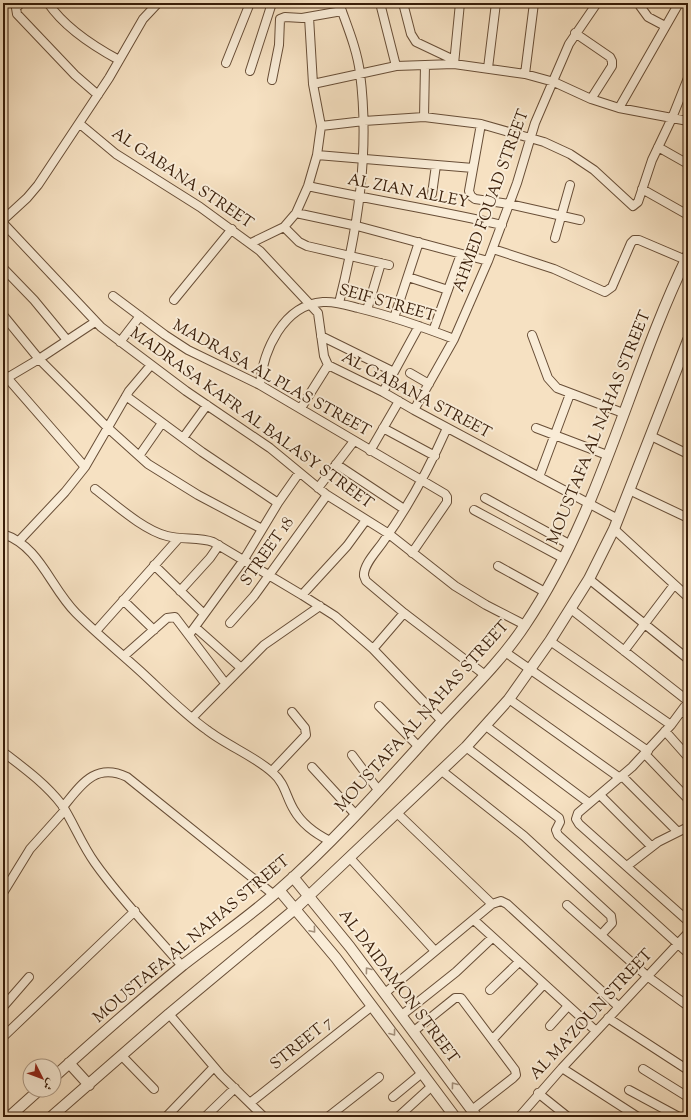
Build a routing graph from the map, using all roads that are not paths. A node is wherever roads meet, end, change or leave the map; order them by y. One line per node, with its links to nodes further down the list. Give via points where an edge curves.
1 (21, 3): 32 (street, via 16,8 17,14 75,75)
2 (48, 3): 19 (street, via 84,39)
3 (158, 3): 19 (street, via 143,19)
4 (250, 3): 21 (street)
5 (272, 3): 25 (street)
6 (339, 3): 15 (street)
7 (380, 3): 23 (street)
8 (402, 3): 20 (street, via 411,34 416,42)
9 (460, 3): 20 (street)
10 (496, 3): 24 (street)
11 (534, 3): 27 (street)
12 (597, 3): 18 (street, AHMED FOUAD STREET)
13 (679, 3): 17 (street)
14 (640, 6): 17 (street, via 648,17)
15 (342, 11): 16 (street); 26 (street)
16 (309, 17): 29 (street, via 287,17 279,22 279,45); 31 (street)
17 (665, 26): 34 (street)
18 (575, 33): 30 (street, AHMED FOUAD STREET); 33 (street, via 612,61 612,66)
19 (119, 60): 32 (street)
20 (454, 62): 22 (street); 24 (street)
21 (226, 63)
22 (424, 65): 23 (street); 35 (street)
23 (396, 66): 26 (street)
24 (488, 68): 27 (street)
25 (250, 71)
26 (360, 73): 31 (street); 37 (street)
27 (525, 74): 30 (street)
28 (688, 78): 36 (street)
29 (272, 80)
30 (554, 82): 33 (street); 42 (street, AHMED FOUAD STREET)
31 (313, 84): 41 (street)
32 (98, 95): 39 (street)
33 (591, 99): 34 (street)
34 (620, 108): 36 (street)
35 (424, 117): 37 (street); 40 (street)
36 (672, 118): 38 (street); 43 (street)
37 (364, 121): 41 (street); 45 (street)
38 (688, 121)
39 (80, 124): 59 (street, via 38,185); 63 (street, AL GABANA STREET, via 122,158)
40 (482, 124): 42 (street); 48 (street)
41 (321, 126): 44 (street)
42 (530, 138): 51 (street, via 557,147 583,162 631,206 637,204); 54 (street, AHMED FOUAD STREET)
43 (658, 147): 46 (street); 51 (street)
44 (317, 155): 45 (street); 50 (street)
45 (363, 158): 47 (street); 53 (street)
46 (688, 164)
47 (436, 165): 48 (street); 52 (street)
48 (473, 168): 54 (street, via 469,191 471,196 475,199)
49 (570, 184): 57 (street)
50 (308, 186): 53 (street, AL ZIAN ALLEY); 55 (street)
51 (642, 189): 56 (street)
52 (432, 194)
53 (360, 197): 60 (street, AL ZIAN ALLEY, via 437,210); 61 (street)
54 (509, 204): 57 (street); 60 (street, AHMED FOUAD STREET)
55 (296, 213): 61 (street); 62 (street)
56 (688, 215)
57 (562, 216): 58 (street); 64 (street)
58 (580, 220)
59 (3, 222): 83 (street, MADRASA KAFR AL BALASY STREET)
60 (502, 225): 67 (street, AHMED FOUAD STREET)
61 (357, 226): 65 (street); 69 (street)
62 (284, 227): 66 (street); 69 (street, via 299,242 307,246)
63 (232, 229): 66 (street, AL GABANA STREET); 76 (street)
64 (555, 238)
65 (419, 242): 68 (street); 73 (street)
66 (251, 243): 78 (street, AL GABANA STREET)
67 (493, 249): 70 (street, via 554,269 605,292 612,287 634,240); 71 (street, AHMED FOUAD STREET)
68 (461, 254): 71 (street); 74 (street)
69 (351, 256): 77 (street); 79 (street, via 385,264)
70 (687, 257): 107 (street, MOUSTAFA AL NAHAS STREET, via 656,327)
71 (488, 261): 88 (street, AHMED FOUAD STREET)
72 (3, 268): 89 (street)
73 (408, 277): 74 (street); 82 (street)
74 (448, 290): 85 (street)
75 (113, 296): 81 (street, MADRASA AL PLAS STREET)
76 (174, 300)
77 (339, 303): 78 (street, SEIF STREET); 79 (street, SEIF STREET)
78 (311, 304): 87 (street, AL GABANA STREET, via 320,318); 99 (street, via 288,320 273,339 264,362)
79 (367, 310): 82 (street, SEIF STREET)
80 (3, 315): 92 (street)
81 (140, 316): 91 (street); 99 (street, MADRASA AL PLAS STREET, via 188,350)
82 (394, 318): 84 (street, SEIF STREET)
83 (95, 322): 89 (street); 91 (street, MADRASA KAFR AL BALASY STREET)
84 (419, 326): 85 (street, SEIF STREET); 95 (street)
85 (433, 331): 88 (street, SEIF STREET)
86 (532, 335): 101 (street, via 548,378 557,388)
87 (321, 336): 94 (street, AL GABANA STREET); 95 (street)
88 (454, 339): 98 (street, AHMED FOUAD STREET)
89 (67, 340): 92 (street)
90 (688, 340): 114 (street)
91 (120, 342): 93 (street, MADRASA KAFR AL BALASY STREET)
92 (39, 359): 97 (street); 109 (street)
93 (151, 365): 102 (street); 104 (street, MADRASA KAFR AL BALASY STREET)
94 (328, 365): 100 (street, AL GABANA STREET); 105 (street)
95 (394, 372): 100 (street)
96 (410, 373): 98 (street)
97 (5, 375): 123 (street)
98 (429, 384): 106 (street, AHMED FOUAD STREET)
99 (260, 385): 105 (street, MADRASA AL PLAS STREET)
100 (383, 392): 103 (street, AL GABANA STREET)
101 (570, 394): 107 (street); 113 (street)
102 (126, 396): 108 (street); 109 (street)
103 (399, 401): 106 (street, AL GABANA STREET); 110 (street)
104 (207, 405): 115 (street); 124 (street, MADRASA KAFR AL BALASY STREET, via 270,448)
105 (301, 408): 116 (street, MADRASA AL PLAS STREET)
106 (414, 410): 111 (street, AL GABANA STREET)
107 (623, 413): 119 (street, MOUSTAFA AL NAHAS STREET)
108 (162, 423): 115 (street); 120 (street)
109 (108, 428): 120 (street); 123 (street)
110 (383, 428): 117 (street); 121 (street)
111 (448, 428): 121 (street); 125 (street, AL GABANA STREET)
112 (536, 428): 113 (street)
113 (554, 435): 119 (street); 125 (street)
114 (651, 436): 118 (street); 129 (street)
115 (183, 438): 132 (street)
116 (354, 441): 117 (street, MADRASA AL PLAS STREET); 122 (street)
117 (370, 451): 126 (street, MADRASA AL PLAS STREET)
118 (688, 454)
119 (607, 455): 133 (street, MOUSTAFA AL NAHAS STREET)
120 (139, 456): 139 (street, via 154,468)
121 (435, 456): 126 (street)
122 (336, 464): 127 (street); 134 (street)
123 (85, 467): 143 (street)
124 (299, 473): 127 (street, MADRASA KAFR AL BALASY STREET); 132 (street)
125 (539, 477): 133 (street, AL GABANA STREET)
126 (420, 479): 134 (street); 146 (street, MADRASA AL PLAS STREET, via 445,494 447,499)
127 (318, 488): 130 (street, MADRASA KAFR AL BALASY STREET)
128 (95, 489): 142 (street, via 153,530)
129 (630, 490): 136 (street); 138 (street)
130 (327, 495): 137 (street, MADRASA KAFR AL BALASY STREET); 151 (street, STREET 18)
131 (485, 498): 144 (street)
132 (278, 503): 139 (street)
133 (589, 503): 138 (street, AL GABANA STREET); 144 (street, MOUSTAFA AL NAHAS STREET)
134 (404, 509): 141 (street)
135 (474, 510): 147 (street)
136 (688, 518)
137 (366, 520): 141 (street, MADRASA KAFR AL BALASY STREET); 156 (street, via 347,546)
138 (616, 524): 152 (street); 153 (street, AL GABANA STREET)
139 (262, 529): 148 (street)
140 (3, 534): 143 (street)
141 (389, 534): 146 (street, MADRASA KAFR AL BALASY STREET); 161 (street, via 365,568 364,576)
142 (178, 539): 145 (street, via 204,539); 149 (street)
143 (19, 541): 168 (street, via 36,558 65,601)
144 (570, 544): 147 (street, MOUSTAFA AL NAHAS STREET)
145 (219, 545): 148 (street); 154 (street)
146 (412, 553): 165 (street, MADRASA KAFR AL BALASY STREET, via 455,586)
147 (563, 558): 155 (street, MOUSTAFA AL NAHAS STREET)
148 (243, 561): 151 (street); 162 (street)
149 (154, 566): 154 (street); 158 (street)
150 (498, 566): 155 (street)
151 (268, 576): 156 (street); 163 (street, STREET 18)
152 (588, 579): 160 (street); 164 (street)
153 (674, 584): 157 (street, AL GABANA STREET); 164 (street)
154 (180, 591): 162 (street)
155 (545, 592): 165 (street, MOUSTAFA AL NAHAS STREET)
156 (302, 595): 159 (street)
157 (688, 597)
158 (123, 600): 167 (street); 168 (street)
159 (320, 606): 171 (street); 176 (street, via 264,645)
160 (571, 609): 170 (street); 172 (street)
161 (404, 613): 171 (street); 178 (street)
162 (204, 614): 166 (street)
163 (230, 623)
164 (645, 624): 172 (street); 175 (street)
165 (526, 625): 173 (street, MOUSTAFA AL NAHAS STREET)
166 (195, 627): 169 (street); 176 (street)
167 (154, 630): 169 (street, via 172,616 177,618); 174 (street)
168 (96, 631): 174 (street)
169 (189, 635): 179 (street)
170 (550, 641): 177 (street); 187 (street)
171 (373, 649): 186 (street)
172 (624, 651): 181 (street)
173 (505, 652): 177 (street); 178 (street, MOUSTAFA AL NAHAS STREET)
174 (124, 656): 185 (street)
175 (688, 659)
176 (240, 668): 179 (street)
177 (530, 669): 180 (street); 193 (street)
178 (486, 675): 186 (street, MOUSTAFA AL NAHAS STREET)
179 (225, 683): 185 (street)
180 (509, 699): 188 (street); 199 (street)
181 (688, 701): 184 (street)
182 (379, 706): 190 (street)
183 (292, 712): 198 (street, via 305,728 306,735)
184 (685, 713): 187 (street)
185 (192, 718): 198 (street)
186 (442, 721): 190 (street, MOUSTAFA AL NAHAS STREET)
187 (671, 725): 189 (street)
188 (486, 726): 191 (street); 203 (street)
189 (665, 731): 193 (street); 195 (street)
190 (420, 747): 200 (street, MOUSTAFA AL NAHAS STREET)
191 (466, 747): 197 (street); 226 (street, via 559,818 556,830 558,835)
192 (3, 752): 204 (street, via 39,780)
193 (646, 753): 199 (street); 202 (street)
194 (352, 755): 200 (street)
195 (688, 757)
196 (312, 767): 206 (street)
197 (442, 771): 205 (street); 224 (street, via 524,836 611,916 612,923)
198 (272, 772): 209 (street, via 284,786 299,817 313,831)
199 (621, 777): 201 (street); 208 (street)
200 (379, 791): 206 (street, MOUSTAFA AL NAHAS STREET)
201 (600, 795): 203 (street); 210 (street)
202 (688, 799)
203 (589, 804): 212 (street, via 578,813 577,822)
204 (64, 809): 214 (street, via 87,779 102,772 120,773); 215 (street, via 30,849); 220 (street, via 95,863)
205 (397, 813): 211 (street); 217 (street)
206 (356, 815): 209 (street, MOUSTAFA AL NAHAS STREET)
207 (688, 827): 208 (street)
208 (677, 832): 210 (street)
209 (330, 841): 213 (street, MOUSTAFA AL NAHAS STREET)
210 (651, 846): 212 (street)
211 (350, 858): 216 (street); 227 (street)
212 (627, 866): 222 (street)
213 (293, 877): 214 (street, MOUSTAFA AL NAHAS STREET); 216 (street, AL DAIDAMON STREET)
214 (276, 892): 219 (street, AL DAIDAMON STREET); 230 (street, MOUSTAFA AL NAHAS STREET)
215 (3, 893)
216 (309, 896): 219 (street); 235 (street, AL DAIDAMON STREET, one-way to 216)
217 (492, 904): 221 (street); 240 (street, via 501,901 507,904)
218 (567, 905): 224 (street)
219 (296, 909): 236 (street, AL DAIDAMON STREET, one-way to 236); 241 (street)
220 (135, 911): 230 (street); 247 (street)
221 (474, 920): 225 (street); 227 (street)
222 (688, 921)
223 (688, 933): 226 (street, AL MA'ZOUN STREET)
224 (601, 935): 231 (street)
225 (492, 938): 229 (street); 242 (street, via 456,972)
226 (677, 944): 228 (street); 231 (street, AL MA'ZOUN STREET)
227 (435, 951): 235 (street)
228 (688, 953)
229 (519, 962): 233 (street); 234 (street)
230 (182, 966): 250 (street, MOUSTAFA AL NAHAS STREET)
231 (648, 976): 238 (street); 240 (street, AL MA'ZOUN STREET)
232 (28, 977): 239 (street)
233 (544, 984): 237 (street); 248 (street)
234 (490, 990)
235 (385, 993): 242 (street, AL DAIDAMON STREET)
236 (372, 1006): 256 (street, AL DAIDAMON STREET, one-way to 256); 267 (street, STREET 7)
237 (568, 1006): 244 (street); 246 (street)
238 (688, 1006)
239 (3, 1007)
240 (619, 1007): 243 (street, AL MA'ZOUN STREET)
241 (169, 1014): 249 (street); 251 (street)
242 (402, 1015): 245 (street, AL DAIDAMON STREET)
243 (608, 1018): 246 (street, AL MA'ZOUN STREET); 255 (street)
244 (550, 1026)
245 (414, 1031): 248 (street, via 458,997 464,1000); 268 (street, AL DAIDAMON STREET, one-way to 245)
246 (596, 1031): 252 (street, AL MA'ZOUN STREET)
247 (3, 1037)
248 (493, 1039): 268 (street, via 516,1075)
249 (122, 1056): 258 (street); 261 (street)
250 (69, 1063): 254 (street, MOUSTAFA AL NAHAS STREET); 258 (street)
251 (214, 1067): 260 (street); 273 (street)
252 (562, 1068): 263 (street, AL MA'ZOUN STREET); 279 (street)
253 (643, 1069): 265 (street)
254 (62, 1070)
255 (688, 1070)
256 (422, 1073): 259 (street, AL DAIDAMON STREET); 264 (street)
257 (379, 1077): 275 (street)
258 (89, 1085): 270 (street)
259 (432, 1086): 271 (street, AL DAIDAMON STREET); 276 (street)
260 (235, 1088): 267 (street); 274 (street)
261 (154, 1089)
262 (630, 1090): 280 (street)
263 (538, 1093): 277 (street, AL MA'ZOUN STREET); 278 (street)
264 (393, 1097)
265 (688, 1097)
266 (30, 1098): 272 (street)
267 (250, 1103): 269 (street)
268 (474, 1114)
269 (259, 1115)
270 (53, 1116)
271 (452, 1116)
272 (9, 1117)
273 (166, 1117)
274 (205, 1117)
275 (328, 1117)
276 (398, 1117)
277 (519, 1117)
278 (568, 1117)
279 (638, 1117)
280 (679, 1117)

